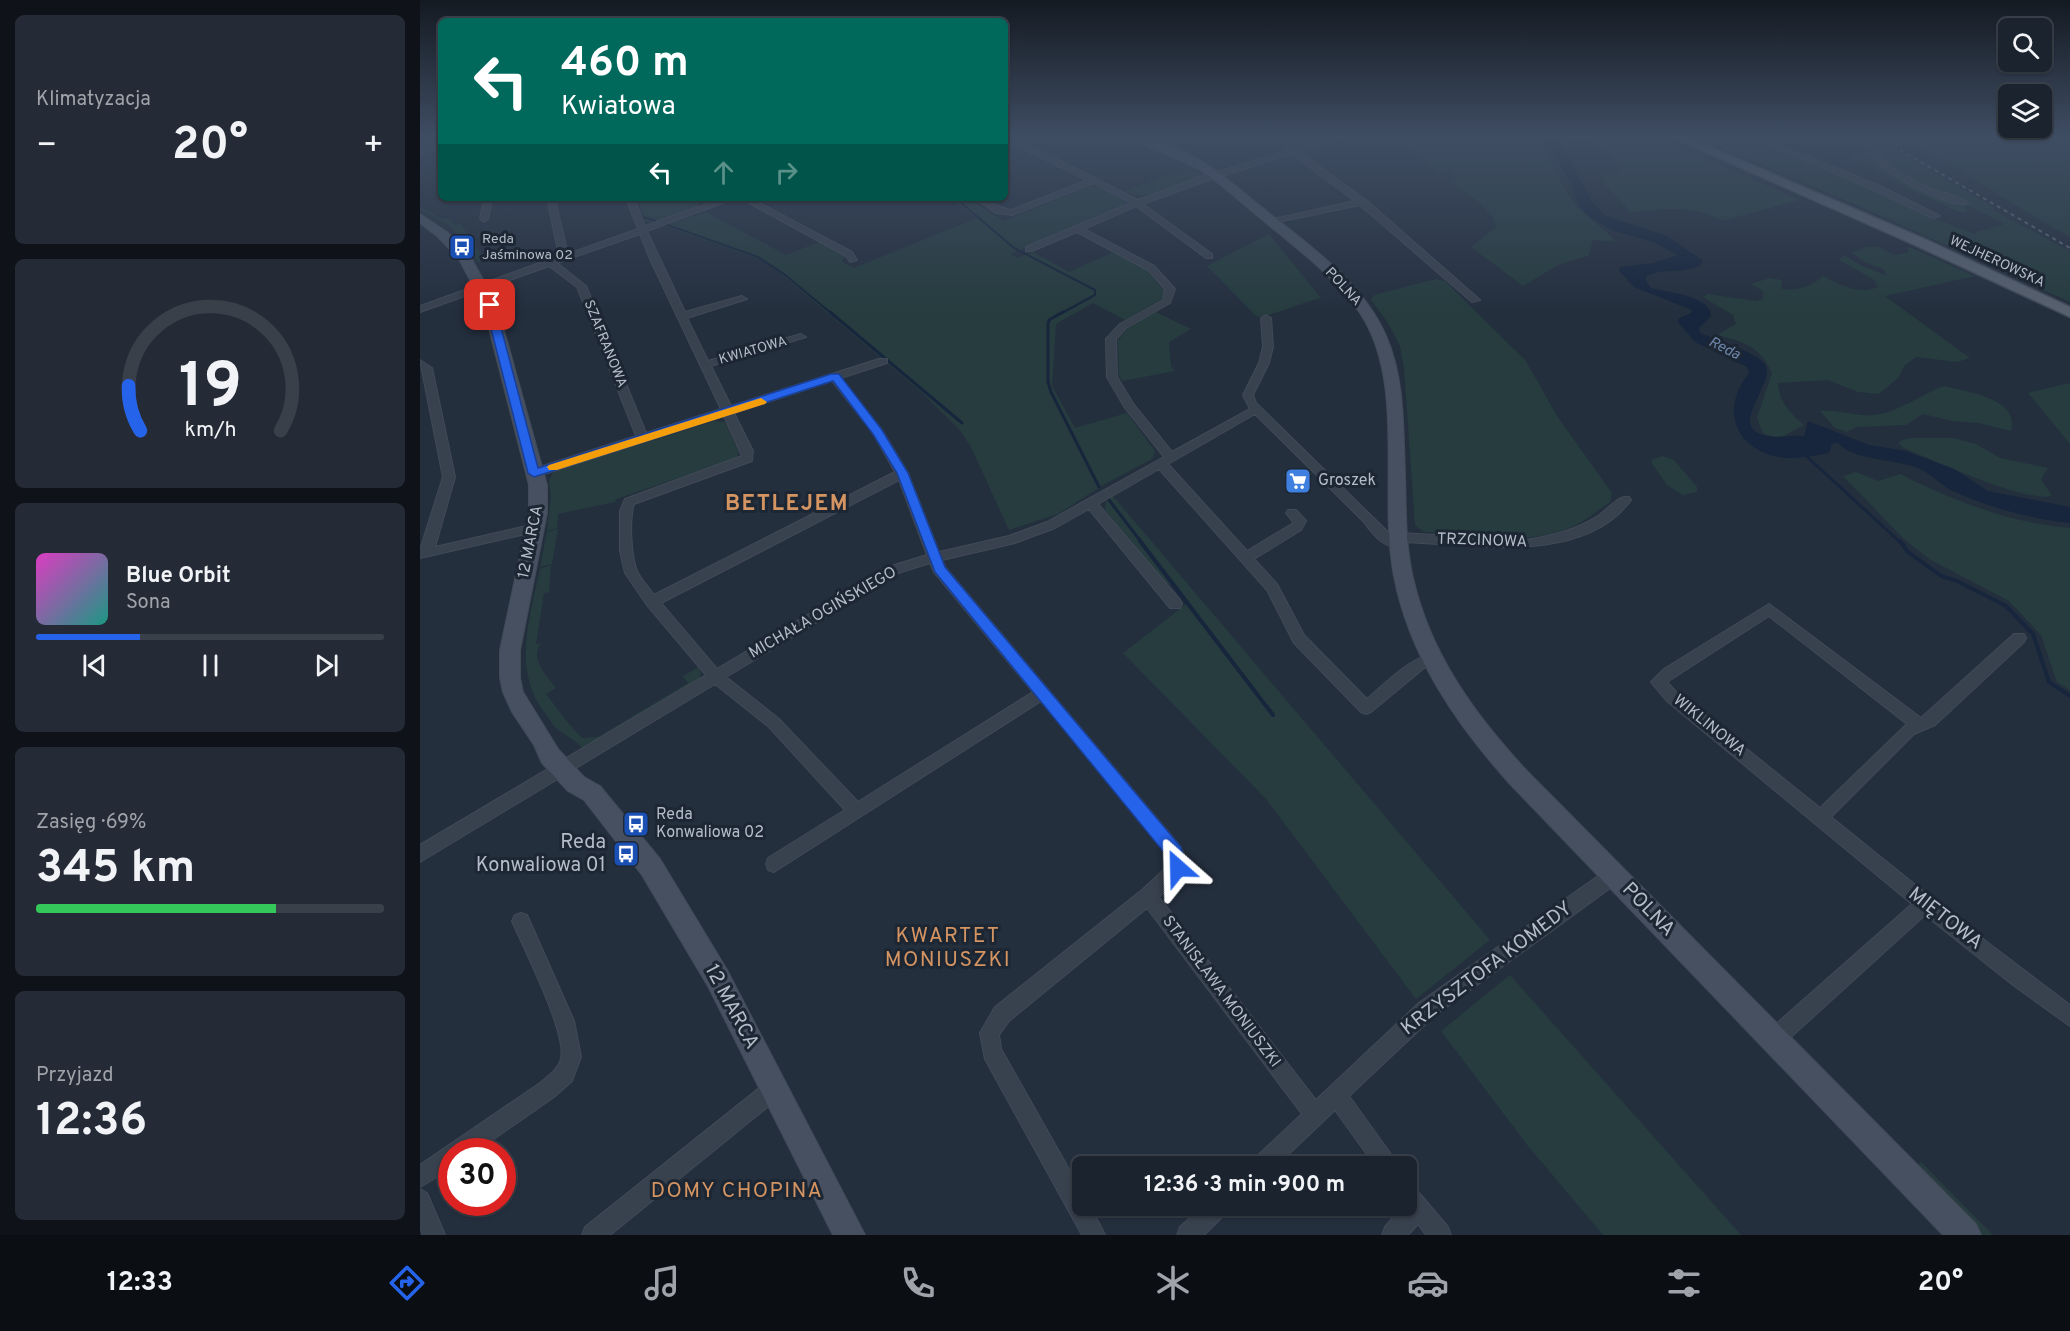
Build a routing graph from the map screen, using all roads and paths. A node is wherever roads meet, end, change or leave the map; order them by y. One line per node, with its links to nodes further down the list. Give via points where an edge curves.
1 (1055, 196): 15 (street, via 1012,213 1002,213)
2 (1123, 196): 17 (street)
3 (1157, 196): 17 (street)
4 (1239, 196): 22 (street, POLNA)
5 (1354, 196): 16 (street)
6 (1812, 196): 35 (main road, WEJHEROWSKA)
7 (1826, 196): 33 (main road, WEJHEROWSKA)
8 (1892, 196): 19 (street)
9 (1943, 196): 18 (street)
10 (487, 201): 21 (street)
11 (556, 201): 27 (street, via 552,203)
12 (631, 201): 24 (street, KWIATOWA)
13 (724, 201): 24 (street)
14 (750, 201): 28 (street, via 849,254)
15 (983, 201)
16 (1363, 202): 22 (street); 32 (street)
17 (1137, 203): 23 (street); 26 (street)
18 (1964, 203)
19 (1936, 216)
20 (420, 218): 30 (street, 12 MARCA, via 444,235)
21 (484, 219)
22 (1272, 222): 53 (street, POLNA, via 1359,293 1381,339 1391,374)
23 (1077, 228): 25 (street); 46 (street, via 1151,268 1170,290 1167,302 1123,326 1111,339 1112,377)
24 (642, 230): 27 (street); 36 (street, KWIATOWA)
25 (1029, 249)
26 (1209, 256)
27 (564, 257): 29 (street)
28 (853, 260)
29 (550, 262): 30 (street); 45 (street, SZAFRANOWA, via 581,286)
30 (483, 286): 34 (street); 47 (street, 12 MARCA)
31 (742, 299): 36 (street)
32 (1475, 300)
33 (2070, 305)
34 (420, 309)
35 (2070, 313)
36 (682, 316): 41 (street, KWIATOWA)
37 (1266, 318): 43 (street, via 1268,347 1248,395)
38 (801, 337): 41 (street, KWIATOWA)
39 (883, 361): 42 (street)
40 (420, 363): 54 (street, via 427,368 449,477)
41 (705, 365): 44 (street, KWIATOWA)
42 (835, 377): 44 (street); 48 (street, via 878,432)
43 (1255, 410): 46 (street, MICHAŁA OGIŃSKIEGO); 53 (street, via 1378,532 1392,543)
44 (728, 412): 45 (street); 57 (street, KWIATOWA, via 748,458 629,502 626,551 631,573)
45 (643, 439): 47 (street)
46 (1165, 460): 50 (street, MICHAŁA OGIŃSKIEGO); 56 (street)
47 (534, 473): 52 (street, 12 MARCA, via 539,498)
48 (902, 473): 55 (street); 57 (street)
49 (1625, 500): 53 (street, TRZCINOWA, via 1593,525 1547,542)
50 (1091, 503): 55 (street, MICHAŁA OGIŃSKIEGO, via 1028,534); 58 (street)
51 (1292, 513): 56 (street, via 1300,521 1297,526)
52 (535, 528): 54 (street); 64 (street, 12 MARCA, via 513,633 510,678 519,706 548,754)
53 (1399, 536): 60 (street, POLNA, via 1409,598)
54 (424, 554)
55 (935, 557): 61 (street, MICHAŁA OGIŃSKIEGO, via 893,570); 62 (street, via 939,569)
56 (1245, 558): 60 (street, via 1272,587 1299,639 1366,708 1419,663)
57 (652, 602): 61 (street)
58 (1175, 604)
59 (2019, 638): 63 (street, via 1930,721)
60 (1435, 660): 69 (street, POLNA, via 1460,706 1498,756)
61 (715, 676): 64 (street, MICHAŁA OGIŃSKIEGO); 65 (street, via 774,723)
62 (1042, 693): 65 (street); 70 (street, via 1175,852 1178,868)
63 (1919, 726): 66 (street, via 1909,730); 66 (street, WIKLINOWA, via 1768,609 1658,682)
64 (567, 766): 67 (street, MICHAŁA OGIŃSKIEGO); 75 (street, 12 MARCA, via 576,784 592,793 651,867 718,979)
65 (856, 811): 68 (street)
66 (1821, 819): 71 (street, MIĘTOWA)
67 (420, 854)
68 (774, 864)
69 (1614, 875): 74 (street, POLNA); 76 (street, KRZYSZTOFA KOMEDY, via 1426,1010)
70 (1148, 896): 77 (street, STANISŁAWA MONIUSZKI); 90 (street, via 1002,1014 989,1033 992,1052)
71 (1925, 904): 73 (street, MIĘTOWA); 74 (street)
72 (521, 921): 78 (street, via 565,1022 571,1058 565,1074 547,1090)
73 (2070, 1017)
74 (1774, 1039): 94 (street, POLNA)
75 (774, 1089): 88 (street); 89 (street, 12 MARCA)
76 (1336, 1095): 77 (street, KRZYSZTOFA KOMEDY); 80 (street)
77 (1315, 1115): 79 (street, KRZYSZTOFA KOMEDY)
78 (477, 1138)
79 (1272, 1156)
80 (1380, 1156)
81 (438, 1166): 82 (street)
82 (420, 1178)
83 (420, 1200): 87 (street)
84 (1417, 1207): 93 (street)
85 (1208, 1216): 91 (street)
86 (1403, 1216): 92 (street)
87 (434, 1235)
88 (593, 1235)
89 (849, 1235)
90 (1094, 1235)
91 (1188, 1235)
92 (1392, 1235)
93 (1440, 1235)
94 (1965, 1235)

